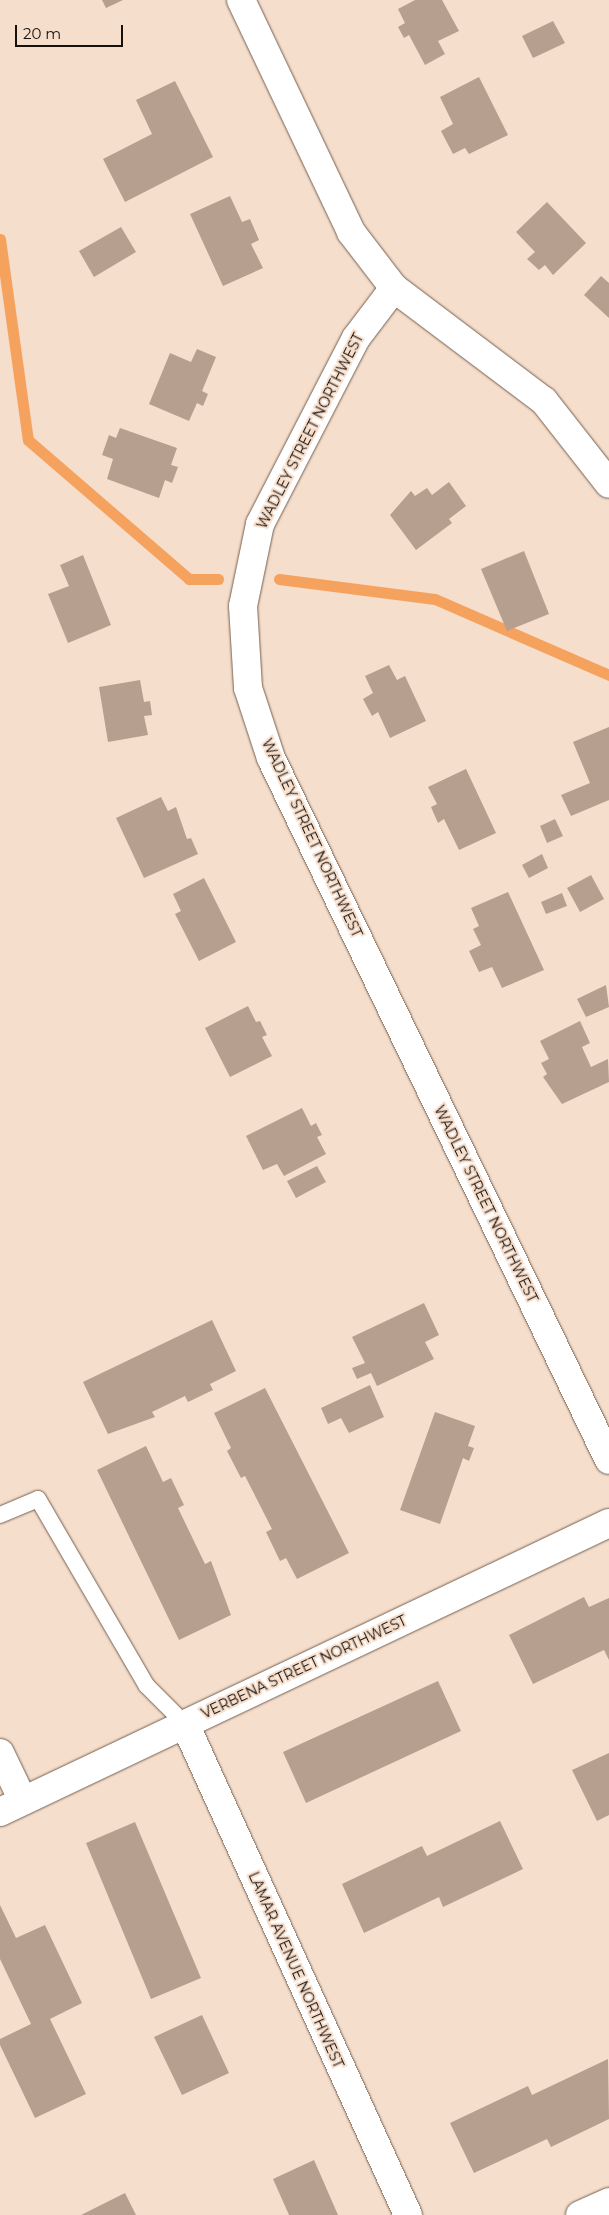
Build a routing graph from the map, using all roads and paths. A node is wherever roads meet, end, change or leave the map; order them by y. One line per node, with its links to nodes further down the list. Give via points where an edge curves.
1 (242, 0): 2 (street, via 351,232)
2 (394, 288): 3 (street, via 544,402); 4 (street, WADLEY STREET NORTHWEST, via 356,338 260,524 243,606 248,688 271,758)
3 (609, 484)
4 (609, 1460)
5 (0, 1515): 7 (lane, via 38,1499 147,1686)
6 (609, 1523): 7 (street, VERBENA STREET NORTHWEST)
7 (185, 1724): 9 (street, VERBENA STREET NORTHWEST); 11 (street, LAMAR AVENUE NORTHWEST)
8 (0, 1753): 9 (street)
9 (11, 1806)
10 (609, 2202): 12 (street)
11 (408, 2215)
12 (580, 2215)

